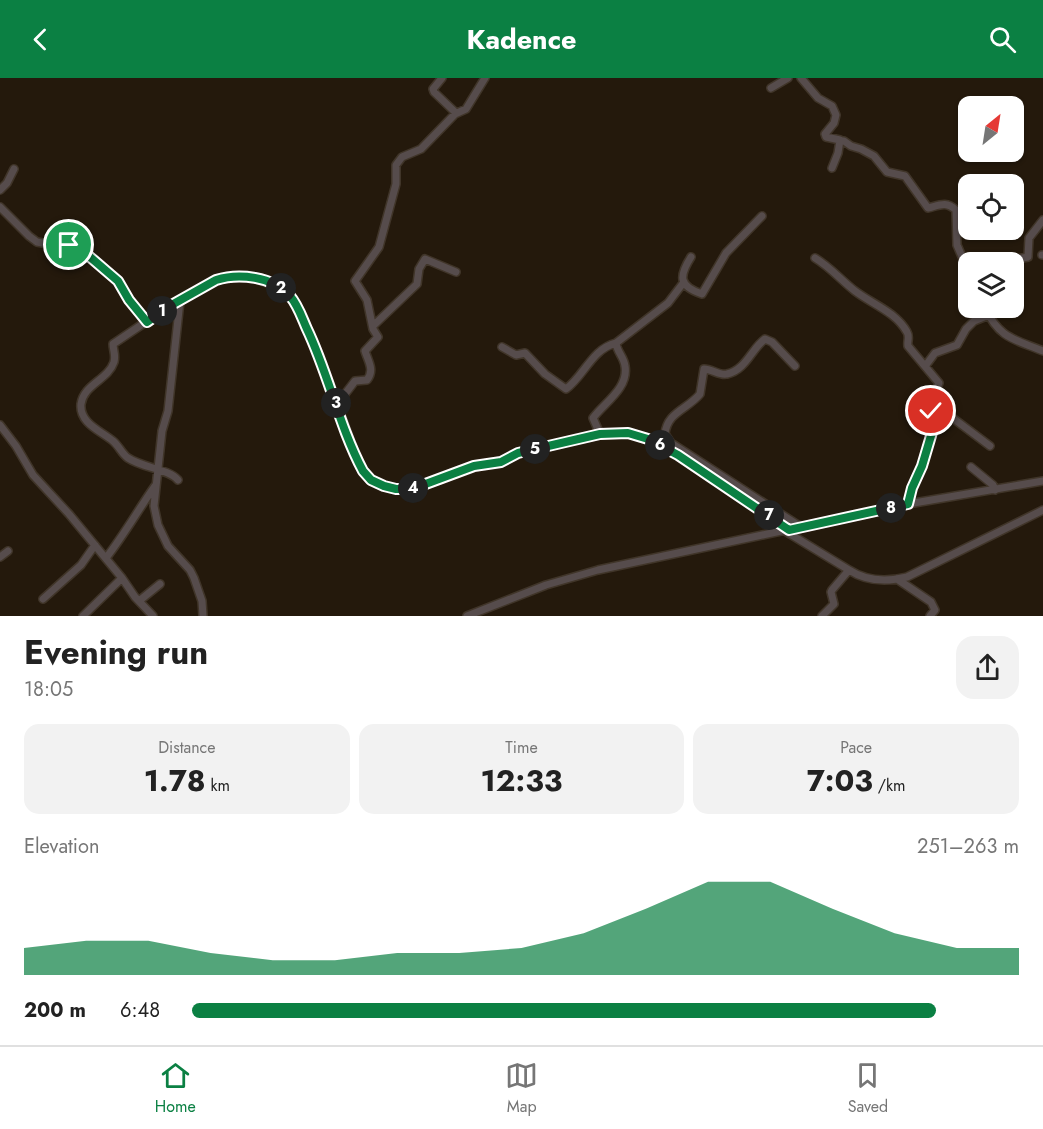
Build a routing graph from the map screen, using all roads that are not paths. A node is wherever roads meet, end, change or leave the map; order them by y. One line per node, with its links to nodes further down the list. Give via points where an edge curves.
1 (442, 78): 6 (street, via 434,92)
2 (485, 78): 6 (street, via 470,105)
3 (788, 78): 5 (street)
4 (801, 78): 7 (street, via 814,95 834,110 836,119 825,136)
5 (771, 88)
6 (456, 113): 24 (street, via 421,149 402,157 395,169 396,184 379,247 355,281 366,295)
7 (840, 141): 8 (street); 14 (street, via 874,156 888,172 905,176 928,207 942,204 956,210)
8 (832, 168)
9 (14, 169): 10 (street)
10 (0, 190)
11 (0, 207): 23 (street, via 37,242 69,245 90,257 118,281)
12 (762, 216): 19 (street, via 726,253 703,293)
13 (1043, 220): 17 (street, via 1029,238 1028,257)
14 (960, 252)
15 (691, 257): 19 (street, via 682,274)
16 (814, 258): 28 (street, via 886,311 908,333 908,346)
17 (1024, 258)
18 (456, 272): 24 (street, via 425,259 417,284)
19 (684, 282): 25 (street, via 668,303)
20 (180, 301): 23 (street); 30 (street, via 216,280 235,276 282,289 295,302); 36 (street, via 168,411 162,431)
21 (978, 318): 28 (street, via 957,345 935,353)
22 (992, 318): 27 (street, via 1013,340)
23 (146, 321): 36 (street, via 112,345 115,356 111,369 86,391 81,406 82,414 96,430 115,442 128,458)
24 (374, 325): 30 (street, via 377,339 365,351 370,359 370,376 355,381 345,394)
25 (616, 343): 26 (street, via 600,351 566,389 545,375 525,353 516,355); 33 (street, via 625,366 624,377 617,392 594,416)
26 (502, 347)
27 (1043, 351)
28 (926, 365): 31 (street, via 939,383 929,406)
29 (795, 366): 43 (street, via 765,339 749,359 729,374 704,369 700,394 671,417 665,434 671,443)
30 (337, 397): 33 (street, via 363,471 377,483 396,489 412,489 474,466 501,462 518,453)
31 (935, 416): 34 (street, via 940,411 946,413); 41 (street)
32 (0, 425): 44 (street, via 33,475)
33 (599, 430): 43 (street, via 628,433 658,443)
34 (990, 446)
35 (971, 467): 40 (street)
36 (163, 471): 37 (street); 39 (street)
37 (178, 480)
38 (1043, 481): 40 (street)
39 (156, 485): 47 (street); 56 (street, via 154,506 158,525 168,546 194,578)
40 (995, 490): 41 (street)
41 (908, 504): 43 (street)
42 (1043, 510): 50 (street)
43 (793, 529): 48 (street); 57 (street, via 584,573)
44 (95, 546): 47 (street); 52 (street)
45 (8, 551): 46 (street)
46 (0, 557)
47 (106, 558): 49 (street)
48 (849, 570): 50 (street, via 865,578); 58 (street, via 832,590 834,604)
49 (122, 578): 53 (street); 54 (street)
50 (897, 579): 59 (street, via 933,603 935,610)
51 (160, 584): 53 (street)
52 (43, 599)
53 (139, 601): 55 (street)
54 (83, 616)
55 (153, 616)
56 (203, 616)
57 (467, 616)
58 (822, 616)
59 (930, 616)

